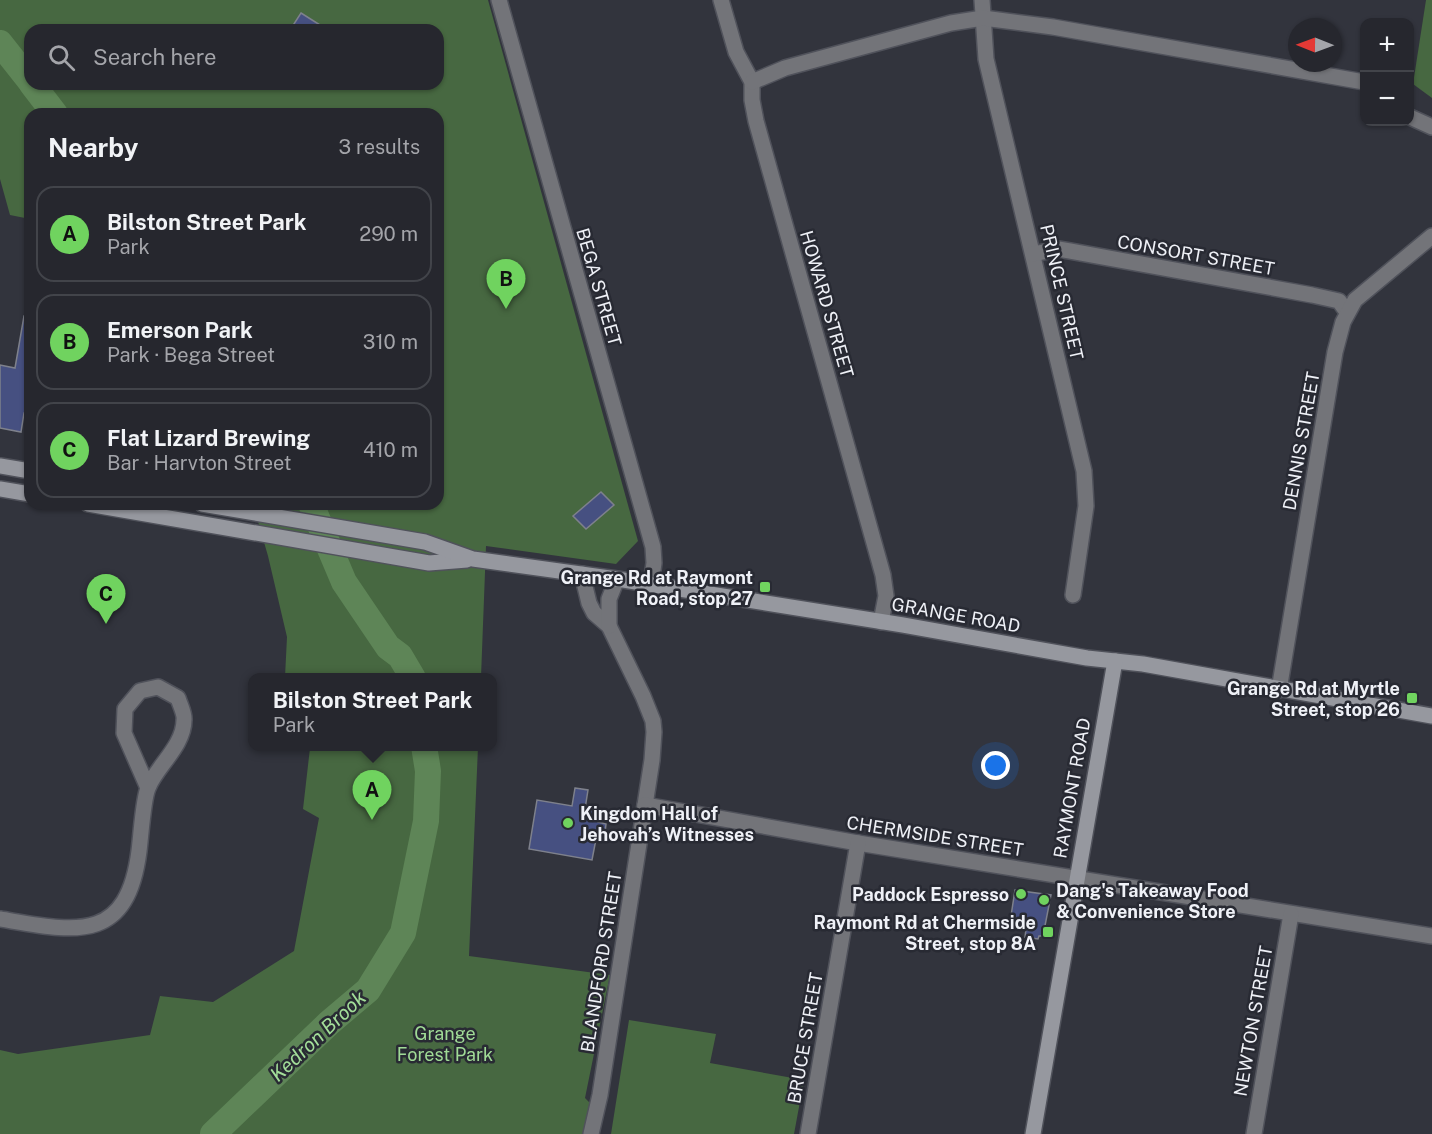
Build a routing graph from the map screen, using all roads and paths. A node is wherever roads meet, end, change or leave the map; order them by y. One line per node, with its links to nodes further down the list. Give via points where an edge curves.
1 (498, 0): 21 (street, BEGA STREET, via 653,548)
2 (721, 0): 6 (street, HOWARD STREET, via 736,52)
3 (982, 0): 4 (street, PRINCE STREET)
4 (983, 18): 5 (street); 6 (street, via 796,65); 10 (street, PRINCE STREET, via 986,59)
5 (1360, 81)
6 (752, 82): 23 (street, HOWARD STREET, via 756,121 883,575 886,596)
7 (1414, 119): 8 (street)
8 (1432, 127)
9 (1432, 236): 11 (street, DENNIS STREET, via 1355,300)
10 (1033, 254): 11 (street, CONSORT STREET, via 1058,249 1321,297 1339,301); 22 (street, PRINCE STREET, via 1086,485)
11 (1347, 312): 26 (street, DENNIS STREET, via 1335,352)
12 (0, 466): 13 (main road)
13 (24, 470)
14 (0, 489): 15 (main road)
15 (24, 493)
16 (122, 510): 18 (main road, GRANGE ROAD, via 429,563)
17 (233, 510): 18 (main road, GRANGE ROAD, via 424,542)
18 (473, 559): 19 (main road, GRANGE ROAD)
19 (582, 574): 20 (main road, GRANGE ROAD); 24 (street, BLANDFORD STREET, via 594,614)
20 (617, 579): 21 (main road, GRANGE ROAD); 24 (street, BLANDFORD STREET, via 608,604)
21 (651, 584): 23 (main road, GRANGE ROAD)
22 (1073, 595)
23 (881, 622): 25 (main road, GRANGE ROAD)
24 (609, 626): 29 (street, BLANDFORD STREET, via 652,721 654,746)
25 (1115, 661): 26 (main road, GRANGE ROAD); 31 (main road, RAYMONT ROAD)
26 (1279, 690): 27 (main road, GRANGE ROAD)
27 (1432, 716)
28 (148, 788): 28 (street, via 124,733 124,709 140,691 158,687 178,698 184,720 177,744); 33 (street, via 137,872 129,895 110,916 93,927 71,929)
29 (645, 805): 30 (street, CHERMSIDE STREET); 35 (street, BLANDFORD STREET)
30 (858, 843): 31 (street, CHERMSIDE STREET); 36 (street, BRUCE STREET)
31 (1076, 879): 32 (street, CHERMSIDE STREET); 37 (main road, RAYMONT ROAD)
32 (1291, 914): 34 (street, CHERMSIDE STREET); 38 (street, NEWTON STREET)
33 (0, 919)
34 (1432, 936)
35 (591, 1134)
36 (808, 1134)
37 (1033, 1134)
38 (1254, 1134)

